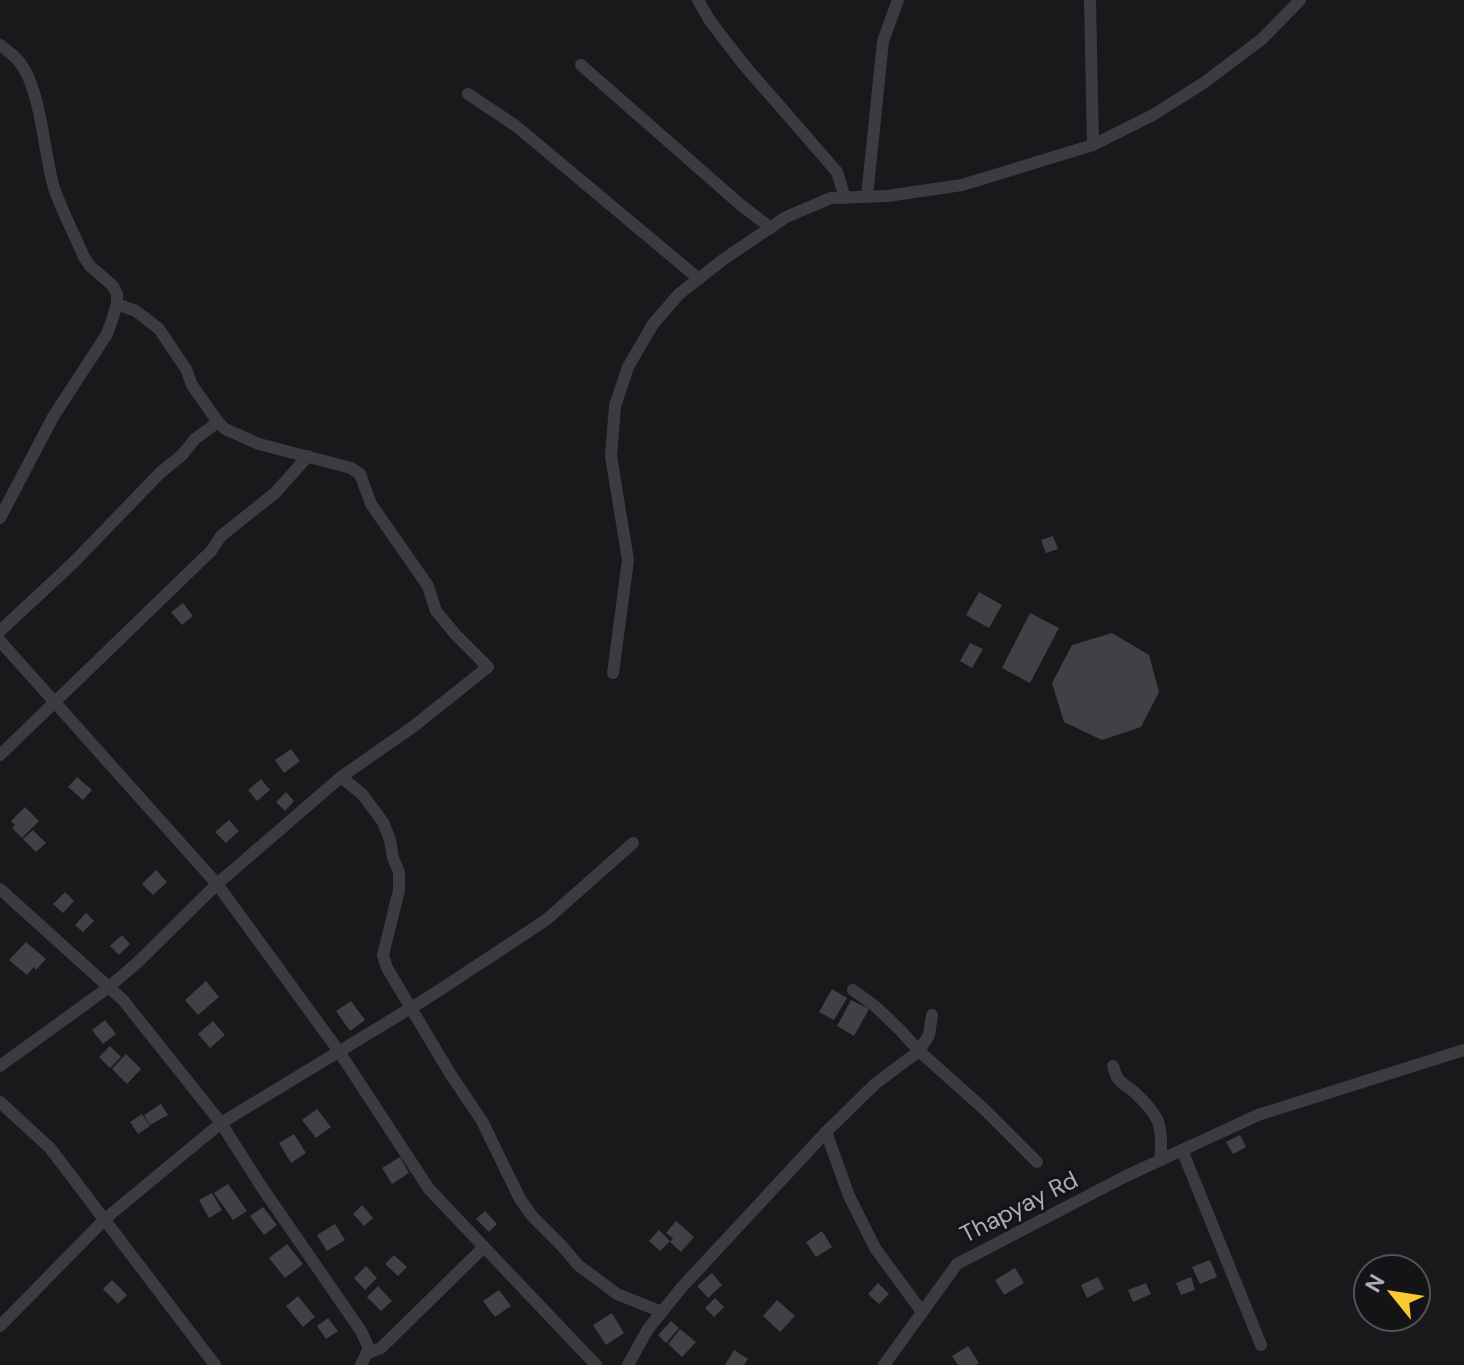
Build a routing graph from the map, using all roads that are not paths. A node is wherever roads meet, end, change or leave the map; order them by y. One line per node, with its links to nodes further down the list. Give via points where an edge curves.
1 (698, 0): 10 (street, via 744,65 837,172)
2 (898, 0): 9 (street, via 883,41)
3 (1090, 0): 8 (street)
4 (1300, 0): 8 (street, via 1262,39 1205,82)
5 (0, 45): 13 (street, via 25,69 55,191 84,257 113,286)
6 (581, 65): 11 (street)
7 (468, 94): 12 (street, via 516,126)
8 (1093, 145): 9 (street, via 962,185)
9 (867, 197): 10 (street)
10 (845, 198): 11 (street, via 831,198)
11 (771, 228): 12 (street)
12 (699, 279): 19 (street, via 653,324 628,367 615,406 611,456 628,560)
13 (117, 304): 14 (street, via 159,329); 16 (street, via 107,334 53,417)
14 (218, 422): 15 (street, via 259,444); 17 (street)
15 (308, 456): 20 (street); 22 (street, via 360,474 371,504 428,586 436,611 488,667)
16 (0, 518)
17 (0, 631)
18 (0, 641): 20 (street)
19 (613, 673)
20 (54, 701): 21 (street); 24 (street)
21 (0, 755)
22 (341, 777): 24 (street); 28 (street, via 369,803 390,840 399,890 383,955)
23 (633, 843): 28 (street, via 546,920)
24 (217, 884): 26 (street); 30 (street)
25 (0, 889): 26 (street)
26 (109, 987): 33 (street); 36 (street)
27 (853, 990): 32 (street)
28 (411, 1007): 30 (street); 43 (street, via 482,1121 532,1216 578,1265 617,1294)
29 (932, 1015): 32 (street)
30 (338, 1050): 36 (street); 42 (street, via 429,1189)
31 (1464, 1050): 38 (street, Thapyay Rd, via 1258,1115)
32 (919, 1051): 37 (street, via 875,1084); 40 (street)
33 (0, 1066)
34 (1113, 1066): 39 (street, via 1117,1079 1154,1111 1163,1136)
35 (0, 1102): 41 (street, via 50,1148)
36 (221, 1123): 41 (street); 47 (street, via 361,1331 369,1349)
37 (826, 1132): 43 (street); 44 (street, via 875,1248)
38 (1182, 1150): 39 (street, Thapyay Rd); 46 (street)
39 (1160, 1160): 44 (street, Thapyay Rd, via 957,1264)
40 (1037, 1162)
41 (105, 1219): 45 (street); 48 (street)
42 (484, 1247): 47 (street); 49 (street)
43 (662, 1312): 50 (street)
44 (922, 1312): 51 (street, Thapyay Rd)
45 (0, 1326)
46 (1261, 1345)
47 (364, 1360)
48 (215, 1365)
49 (596, 1365)
50 (628, 1365)
51 (884, 1365)

